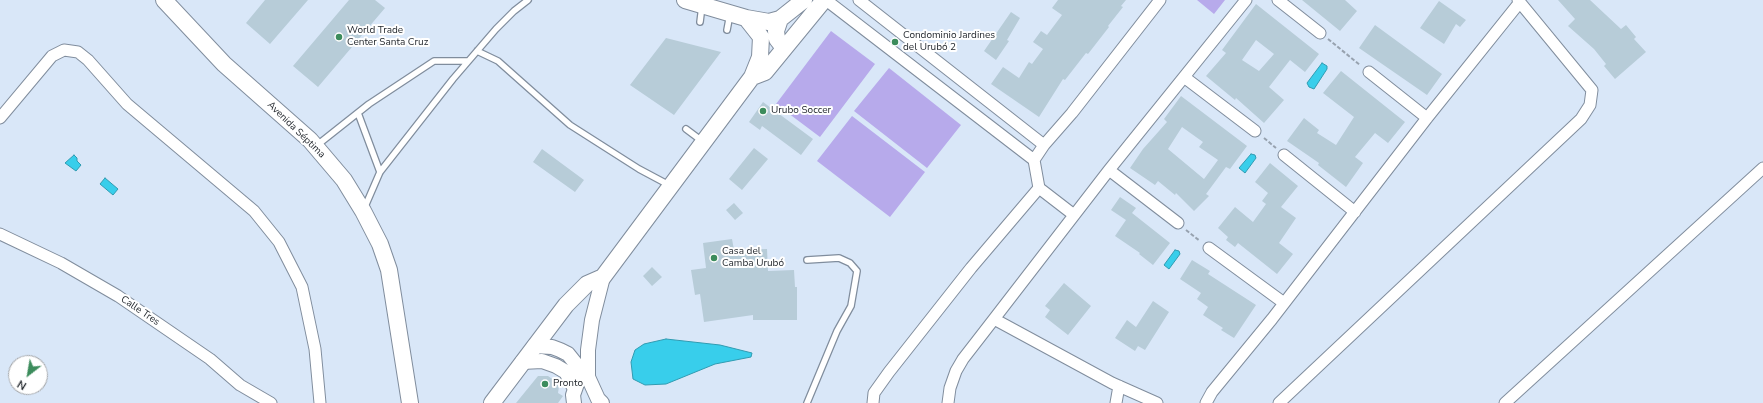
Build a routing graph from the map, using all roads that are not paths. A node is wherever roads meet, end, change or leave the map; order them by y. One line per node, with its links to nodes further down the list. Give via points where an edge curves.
1 (164, 0): 31 (main road, Avenida Séptima, via 224,64)
2 (528, 0): 19 (lane, via 514,11)
3 (685, 0): 11 (main road)
4 (804, 0): 14 (main road)
5 (825, 0): 18 (main road); 33 (street)
6 (859, 0): 30 (street)
7 (1160, 0): 30 (street)
8 (1246, 0): 23 (street)
9 (1278, 0): 17 (street)
10 (1519, 1): 26 (street); 65 (street, via 1592,90 1590,105 1581,119)
11 (702, 5): 12 (main road); 15 (lane)
12 (730, 13): 13 (main road); 16 (lane)
13 (746, 18): 14 (main road, via 769,22); 22 (main road, via 761,37 760,57)
14 (780, 19): 18 (main road, via 776,31 777,39)
15 (700, 22)
16 (727, 30)
17 (1320, 33)
18 (784, 48): 22 (main road, via 765,72)
19 (477, 51): 20 (lane); 37 (lane, via 498,61 570,125)
20 (468, 61): 24 (lane, via 434,61); 36 (lane)
21 (1369, 72): 26 (street)
22 (752, 77): 29 (main road)
23 (1184, 77): 28 (street); 35 (street)
24 (358, 113): 31 (lane); 36 (lane)
25 (0, 118): 54 (street, via 52,56 64,50 78,52 88,60 127,104 254,211 279,242 302,287 315,349)
26 (1428, 118): 40 (street)
27 (686, 129): 29 (lane)
28 (1254, 130)
29 (704, 142): 37 (main road)
30 (1044, 145): 33 (street)
31 (316, 146): 39 (main road, Avenida Séptima, via 344,180)
32 (1284, 155): 40 (street)
33 (1034, 160): 38 (street)
34 (1763, 168): 66 (street)
35 (1109, 170): 41 (street); 42 (street)
36 (380, 172): 39 (lane)
37 (671, 186): 46 (main road)
38 (1039, 188): 41 (street); 60 (street, via 971,268 890,372 874,393)
39 (363, 211): 55 (main road, Avenida Séptima, via 380,244 389,270)
40 (1355, 212): 47 (street)
41 (1074, 215): 48 (street)
42 (1178, 223)
43 (0, 234): 53 (street, Calle Tres, via 61,263 118,296 210,359 240,385)
44 (1209, 248): 47 (street)
45 (807, 260): 59 (lane, via 839,258 850,263 857,271 851,306 837,331)
46 (603, 277): 49 (main road, via 587,284 566,305); 58 (street, via 592,320 588,350 588,377)
47 (1284, 303): 64 (street, via 1212,392)
48 (994, 319): 51 (street); 61 (street, via 956,371)
49 (534, 346): 50 (main road); 52 (street, via 552,347 572,358 579,370)
50 (522, 362): 52 (street, via 542,361 556,366 566,372); 56 (main road)
51 (1119, 386): 62 (street); 63 (street)
52 (575, 389): 57 (street)
53 (270, 403)
54 (320, 403)
55 (410, 403)
56 (492, 403)
57 (574, 403)
58 (602, 403)
59 (807, 403)
60 (873, 403)
61 (948, 403)
62 (1116, 403)
63 (1157, 403)
64 (1206, 403)
65 (1279, 403)
66 (1505, 403)

